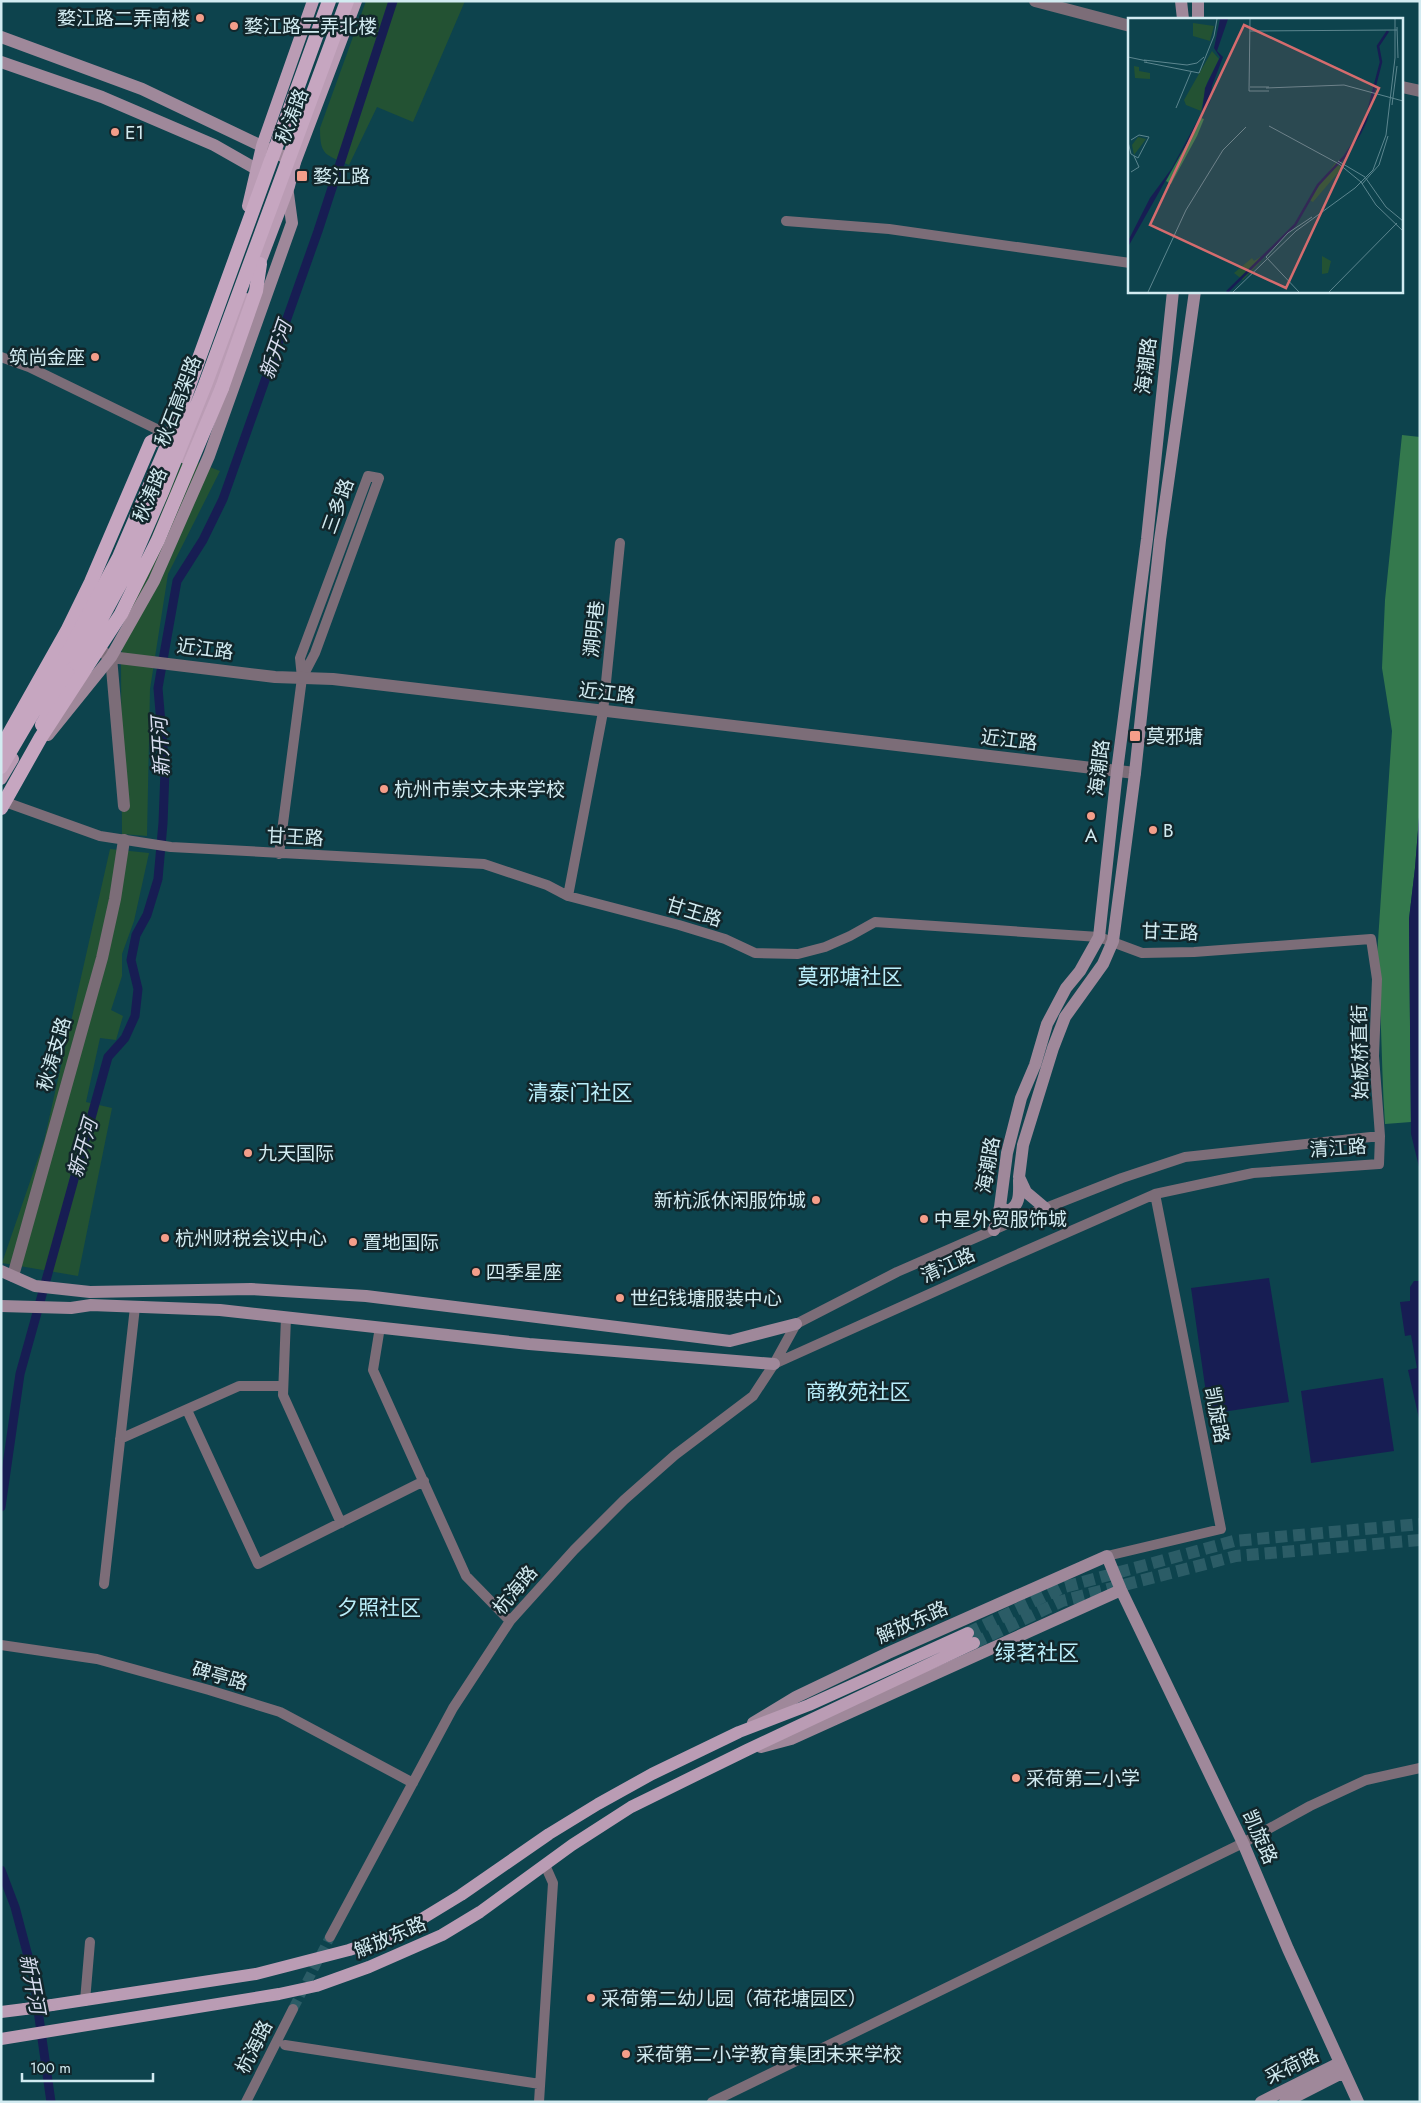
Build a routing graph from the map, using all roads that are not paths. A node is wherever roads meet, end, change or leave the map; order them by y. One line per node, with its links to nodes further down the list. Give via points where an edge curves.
1 (313, 1): 15 (main road, 秋涛路)
2 (329, 1): 36 (highway, 秋石高架路, bridge, via 192,380 148,492 103,588)
3 (347, 1): 40 (highway, 秋石高架路, bridge, via 205,385 145,534)
4 (356, 1): 16 (main road, 秋涛路)
5 (1035, 1): 10 (street)
6 (1181, 1): 8 (main road)
7 (1198, 1): 9 (main road)
8 (1182, 18)
9 (1198, 18)
10 (1128, 25)
11 (1, 37): 15 (main road, via 142,89)
12 (1, 62): 17 (main road, via 102,97 214,145)
13 (1404, 87): 14 (street)
14 (1420, 91)
15 (262, 146): 16 (main road); 17 (main road, 秋涛路)
16 (294, 162): 18 (main road, 秋涛路)
17 (257, 170): 18 (main road); 25 (main road, 秋涛路, via 253,191)
18 (289, 186): 21 (main road, 秋涛路); 27 (main road, via 292,223)
19 (786, 221): 20 (street, via 889,229)
20 (1128, 263)
21 (260, 264): 26 (main road, 秋涛路); 40 (highway, bridge, via 256,291 222,388 158,540 121,614 41,737)
22 (1173, 292): 37 (main road, 海潮路)
23 (1194, 292): 38 (main road, 海潮路, via 1160,540)
24 (1, 357): 25 (street, via 29,367)
25 (168, 434): 26 (street); 29 (main road, 秋涛路, via 147,499); 35 (highway, via 152,442 67,631)
26 (190, 446): 27 (street); 30 (main road, 秋涛路, via 140,564)
27 (209, 456): 31 (main road, via 154,581)
28 (620, 543): 33 (street, 溯明巷)
29 (79, 640): 30 (street, 近江路); 39 (main road, 秋涛路)
30 (96, 648): 31 (street, 近江路); 34 (main road, 秋涛路)
31 (111, 657): 32 (street, 近江路); 34 (main road); 41 (street)
32 (302, 678): 32 (street, 三多路, via 315,653 379,478 368,476 300,658); 33 (street, 近江路); 44 (street, 三多路)
33 (603, 712): 37 (street, 近江路); 45 (street, 溯明巷)
34 (43, 742): 40 (main road, 秋涛路)
35 (1, 748)
36 (1, 767)
37 (1118, 772): 38 (street, 近江路); 46 (main road, 海潮路)
38 (1134, 774): 48 (main road, 海潮路)
39 (1, 778)
40 (4, 802): 42 (main road, 秋涛路); 43 (street, 甘王路, via 100,836)
41 (124, 806)
42 (1, 815)
43 (124, 840): 44 (street, 甘王路, via 171,847); 56 (street, 秋涛支路, via 102,958)
44 (279, 854): 45 (street, 甘王路, via 484,864 547,885)
45 (568, 896): 46 (street, 甘王路, via 725,939 755,953 776,955 798,954 825,947 875,922)
46 (1099, 937): 48 (street, 甘王路); 53 (main road, 海潮路, via 1047,1024 1021,1098 1007,1153)
47 (1371, 939): 48 (street, 甘王路, via 1142,953); 49 (street, 始板桥直街, via 1377,979 1374,1056)
48 (1113, 941): 51 (main road, 海潮路, via 1103,964 1062,1024 1023,1145)
49 (1380, 1136): 50 (street, 始板桥直街); 54 (street, 清江路, via 1185,1157)
50 (1379, 1164): 52 (street, 清江路, via 1253,1173)
51 (1019, 1178): 53 (main road, via 1016,1206 1008,1211); 54 (main road, 海潮路, via 1026,1192)
52 (1155, 1194): 62 (street, 清江路); 68 (street, 凯旋路, via 1220,1529)
53 (1000, 1207): 55 (main road, 海潮路)
54 (1045, 1208): 55 (street, 清江路)
55 (994, 1230): 60 (street, 清江路, via 897,1272)
56 (7, 1273): 60 (main road, 清江路, via 35,1286 90,1292 251,1289 366,1296 730,1341)
57 (1, 1306): 58 (main road, 清江路)
58 (135, 1307): 59 (main road, 清江路, via 220,1310); 65 (street)
59 (286, 1317): 61 (main road, 清江路); 63 (street)
60 (796, 1324): 62 (street, 杭海路)
61 (380, 1327): 62 (main road, 清江路, via 529,1344); 66 (street, via 374,1370)
62 (774, 1364): 71 (street, 杭海路, via 753,1396 624,1500)
63 (283, 1386): 64 (street, via 239,1386); 67 (street, via 283,1395)
64 (187, 1410): 65 (street); 67 (street, via 258,1564)
65 (120, 1439): 69 (street)
66 (424, 1481): 67 (street); 71 (street, via 466,1576)
67 (341, 1523)
68 (1107, 1556): 70 (main road, 凯旋路); 73 (main road, 解放东路, via 888,1653 796,1697)
69 (104, 1584)
70 (1121, 1590): 74 (main road, 解放东路, via 791,1740); 77 (main road, 凯旋路)
71 (510, 1621): 76 (street, 杭海路, via 453,1708)
72 (1, 1645): 76 (street, 碑亭路, via 97,1660 280,1712)
73 (739, 1732): 74 (main road, 解放东路, via 971,1638); 81 (main road, 解放东路, via 598,1804 461,1895 382,1938 256,1974)
74 (747, 1750): 78 (main road, 解放东路, via 631,1807)
75 (1420, 1768): 77 (street, via 1366,1780)
76 (413, 1783): 79 (street, 杭海路)
77 (1243, 1843): 86 (main road, 凯旋路); 90 (street)
78 (545, 1865): 84 (main road, 解放东路, via 442,1935 316,1986); 87 (street, via 553,1883)
79 (330, 1937)
80 (90, 1942): 81 (street)
81 (85, 2001): 83 (main road, 解放东路, bridge)
82 (293, 2009): 88 (street, 杭海路)
83 (1, 2012)
84 (1, 2039)
85 (286, 2046): 87 (street)
86 (1342, 2068): 91 (main road, 采荷路); 92 (main road, 采荷路); 93 (main road, 凯旋路)
87 (540, 2084): 89 (street)
88 (246, 2102)
89 (539, 2102)
90 (712, 2102)
91 (1261, 2102)
92 (1285, 2102)
93 (1358, 2102)

